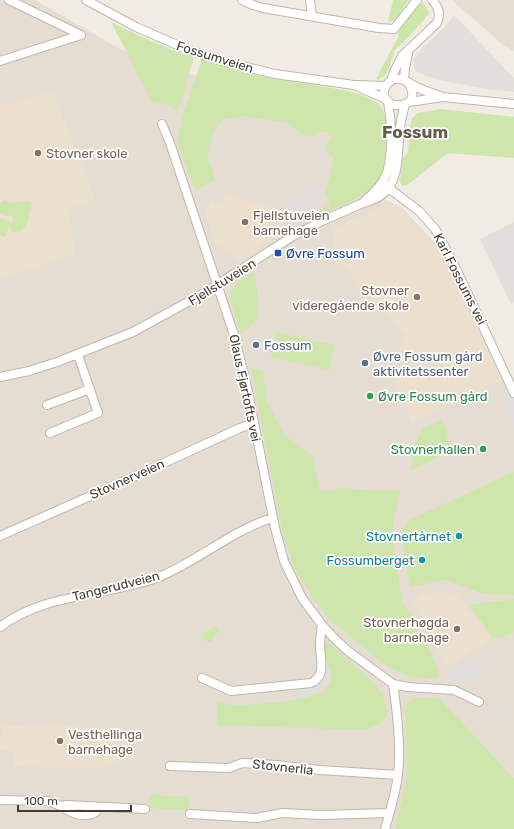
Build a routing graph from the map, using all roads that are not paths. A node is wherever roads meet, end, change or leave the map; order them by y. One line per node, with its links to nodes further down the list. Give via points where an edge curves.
1 (9, 0): 9 (street, via 81,35)
2 (86, 0): 12 (street, Fossumveien, via 136,27 214,58 275,74)
3 (242, 0): 7 (street, via 258,7)
4 (310, 0): 7 (street)
5 (417, 0): 7 (street, via 394,29)
6 (432, 0): 8 (street, via 439,10 438,20)
7 (312, 16)
8 (410, 49): 10 (street, via 405,68); 11 (street, via 399,60)
9 (0, 61)
10 (406, 82): 11 (street, Fossumveien, via 397,79); 13 (street, Fossumveien); 15 (street, via 412,91)
11 (388, 83): 12 (street, Fossumveien); 14 (street, via 385,93)
12 (354, 85): 14 (street, Fossumveien)
13 (443, 97): 15 (street, Fossumveien); 16 (street, Fossumveien)
14 (387, 100): 15 (street, Fossumveien, via 396,106); 18 (street, via 391,128)
15 (407, 103): 18 (street, via 400,129 397,167 394,178)
16 (514, 104)
17 (162, 124): 19 (street, Olaus Fjørtofts vei)
18 (385, 185): 19 (street, Fjellstuveien, via 378,198 293,236); 23 (street, Karl Fossums vei, via 423,215 435,229)
19 (218, 285): 20 (street, Fjellstuveien, via 150,323); 25 (street, Olaus Fjørtofts vei, via 240,356)
20 (78, 355): 21 (street, Fjellstuveien); 22 (street)
21 (0, 377)
22 (90, 389): 24 (street); 26 (street, via 98,413)
23 (514, 393)
24 (47, 404)
25 (254, 423): 27 (street, Olaus Fjørtofts vei); 28 (street, Stovnerveien)
26 (50, 433)
27 (272, 518): 29 (street, via 284,561 302,598); 30 (street, Tangerudveien, via 250,526 162,575 132,585 40,606 18,615)
28 (0, 536)
29 (322, 625): 31 (street, via 321,671 318,678 311,683 231,691); 32 (street, via 348,651)
30 (0, 627)
31 (202, 678)
32 (393, 684): 33 (street, via 445,688); 35 (street, via 399,754)
33 (479, 702)
34 (170, 766): 35 (street, Stovnerlia, via 229,768 242,763)
35 (398, 775): 40 (street)
36 (0, 800): 37 (street, via 48,801)
37 (61, 806): 38 (street); 39 (street, via 74,814 90,815)
38 (145, 809)
39 (96, 812)
40 (389, 813): 41 (street, via 283,813 256,818); 42 (street)
41 (190, 814)
42 (385, 829)

